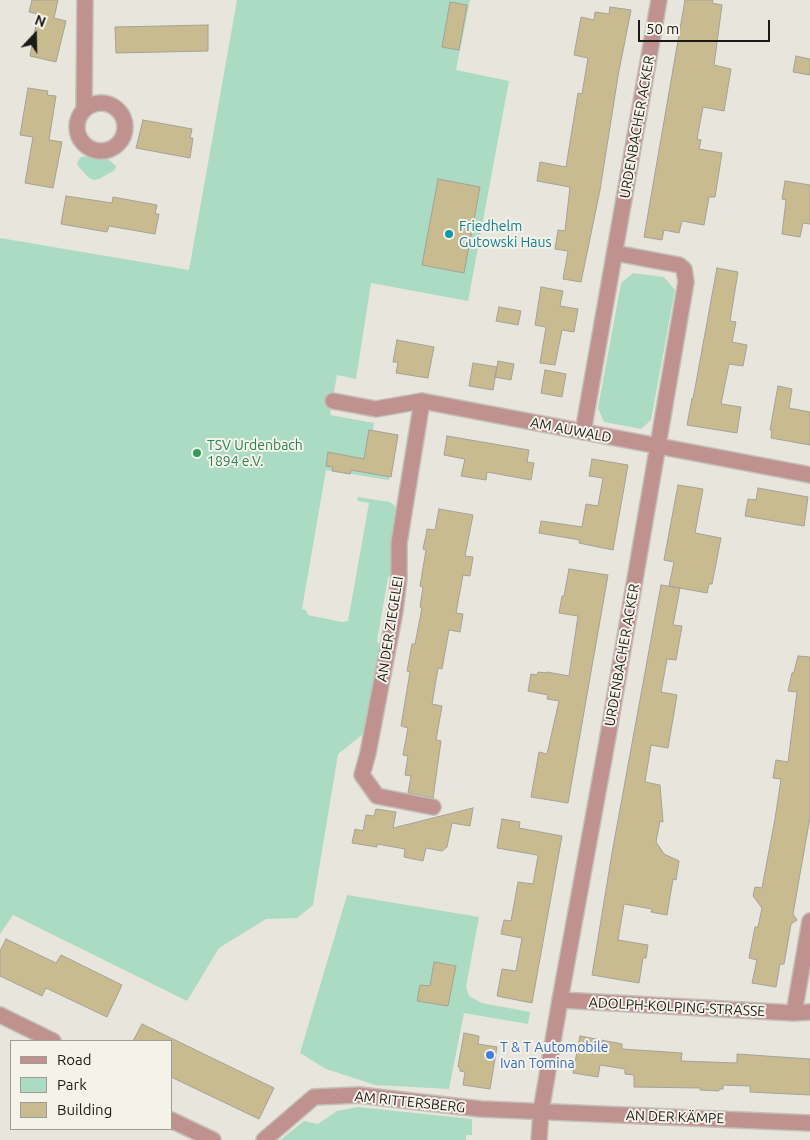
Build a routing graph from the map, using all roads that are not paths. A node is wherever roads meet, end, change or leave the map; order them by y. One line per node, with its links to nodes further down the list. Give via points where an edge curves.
1 (85, 0): 3 (street)
2 (659, 0): 4 (street, URDENBACHER ACKER)
3 (84, 110)
4 (615, 253): 7 (street, URDENBACHER ACKER); 8 (street, URDENBACHER ACKER, via 673,263 679,265 686,275)
5 (333, 401): 6 (street, AM AUWALD, via 376,409)
6 (422, 401): 7 (street, AM AUWALD); 10 (street, AN DER ZIEGELEI, via 399,543 395,611 362,775 377,796)
7 (583, 432): 8 (street, AM AUWALD)
8 (657, 447): 9 (street, AM AUWALD); 12 (street, URDENBACHER ACKER)
9 (810, 476)
10 (433, 807)
11 (810, 921): 14 (street)
12 (560, 1000): 14 (street, ADOLPH-KOLPING-STRASSE); 17 (street, URDENBACHER ACKER)
13 (810, 1012): 14 (street, ADOLPH-KOLPING-STRASSE)
14 (794, 1013)
15 (0, 1015): 16 (street)
16 (51, 1040)
17 (541, 1111): 19 (street, AN DER KÄMPE); 21 (street, AM RITTERSBERG, via 481,1109 359,1095 314,1097); 22 (street, URDENBACHER ACKER)
18 (172, 1120): 20 (street)
19 (810, 1122)
20 (213, 1140)
21 (264, 1140)
22 (539, 1140)

